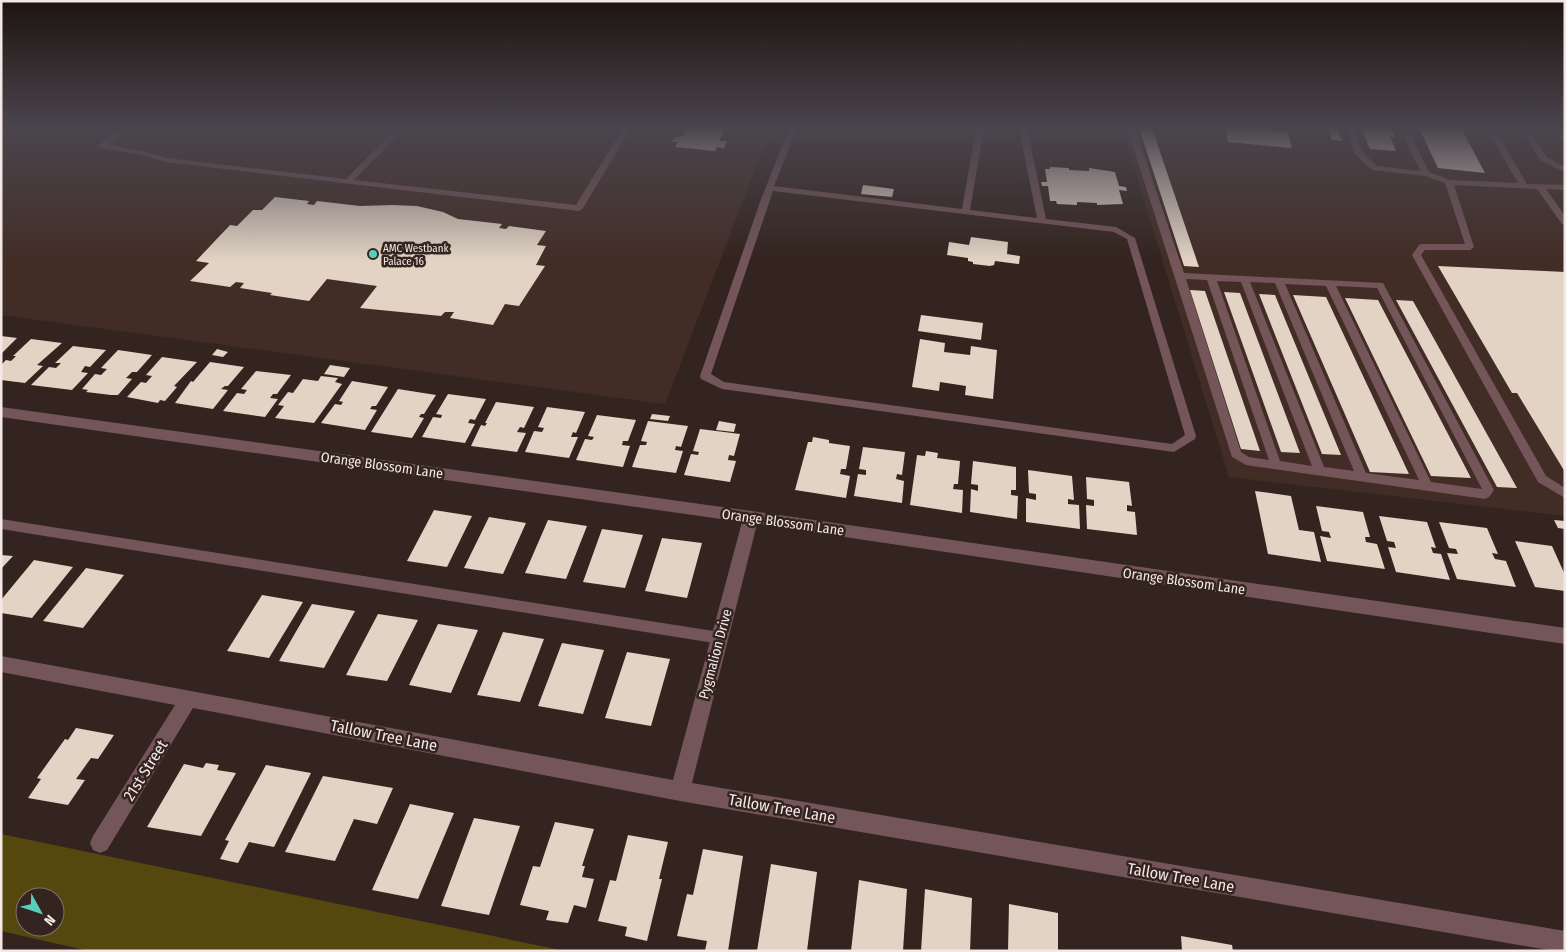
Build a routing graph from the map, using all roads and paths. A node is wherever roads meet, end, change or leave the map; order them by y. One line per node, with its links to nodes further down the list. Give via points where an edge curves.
1 (269, 172): 11 (lane)
2 (357, 172): 11 (lane)
3 (600, 172): 11 (lane, via 579,208)
4 (776, 172): 15 (lane)
5 (972, 172): 17 (lane)
6 (1032, 172): 18 (lane)
7 (1146, 172): 20 (lane)
8 (1413, 172): 10 (lane)
9 (1516, 172): 13 (lane)
10 (1426, 174): 12 (lane)
11 (348, 182)
12 (1449, 182): 13 (lane); 30 (lane, via 1470,247 1422,246 1416,255 1542,479)
13 (1524, 186): 14 (lane)
14 (1539, 186): 16 (lane); 19 (lane)
15 (770, 188): 17 (lane); 18 (lane, via 705,376 722,385 1174,448 1191,436 1130,238 1116,230)
16 (1565, 188)
17 (966, 210): 18 (lane)
18 (1042, 219)
19 (1565, 222)
20 (1180, 276): 21 (lane); 26 (lane, via 1236,454 1246,461)
21 (1211, 278): 22 (lane); 26 (lane)
22 (1245, 280): 23 (lane); 27 (lane)
23 (1279, 281): 24 (lane); 28 (lane)
24 (1330, 284): 29 (lane); 29 (lane, via 1380,286 1488,490 1485,494)
25 (1, 412): 31 (street, Orange Blossom Lane)
26 (1276, 465): 27 (lane)
27 (1320, 471): 28 (lane)
28 (1362, 477): 29 (lane)
29 (1427, 486)
30 (1565, 494)
31 (751, 517): 33 (street, Orange Blossom Lane); 34 (street, Pygmalion Drive)
32 (1, 524): 34 (lane)
33 (1565, 636)
34 (720, 638): 37 (street, Pygmalion Drive)
35 (1, 664): 36 (street, Tallow Tree Lane)
36 (189, 698): 37 (street, Tallow Tree Lane); 38 (street, 21st Street)
37 (680, 791): 39 (street, Tallow Tree Lane)
38 (100, 843)
39 (1565, 942)

